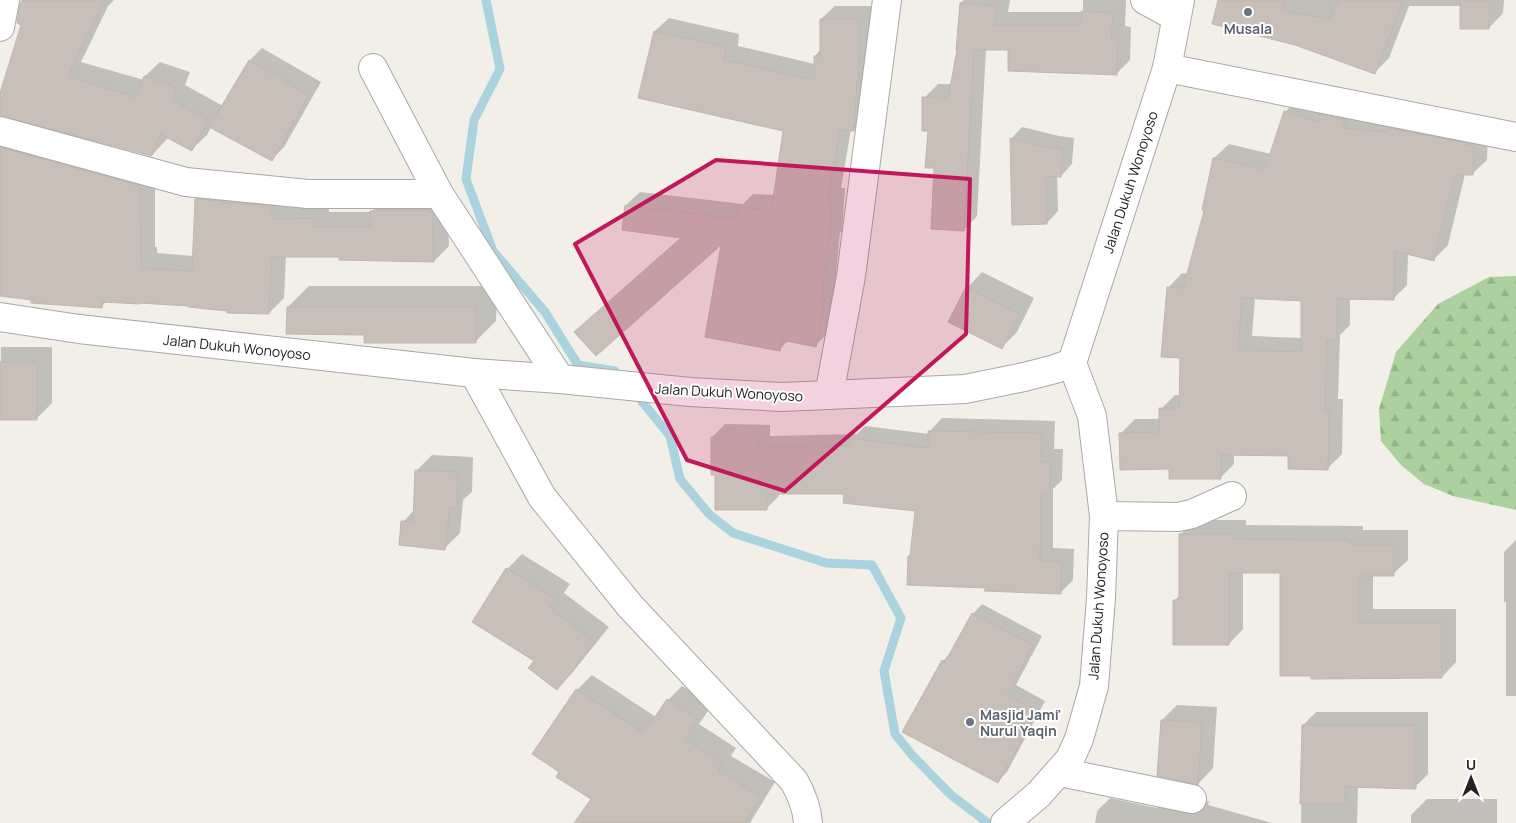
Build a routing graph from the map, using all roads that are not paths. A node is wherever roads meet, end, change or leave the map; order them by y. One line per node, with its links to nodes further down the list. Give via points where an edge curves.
1 (5, 0): 5 (street)
2 (887, 0): 15 (street, via 851,276)
3 (1145, 0): 4 (street)
4 (1178, 8): 7 (street, Jalan Dukuh Wonoyoso)
5 (0, 26)
6 (373, 68): 10 (street)
7 (1167, 68): 9 (street); 12 (street, Jalan Dukuh Wonoyoso)
8 (0, 131): 10 (street, via 186,182 308,194)
9 (1516, 137)
10 (439, 194): 14 (street)
11 (0, 317): 13 (street, Jalan Dukuh Wonoyoso, via 79,329)
12 (1072, 363): 15 (street, Jalan Dukuh Wonoyoso, via 965,389); 17 (street, Jalan Dukuh Wonoyoso, via 1092,416)
13 (474, 373): 14 (street, Jalan Dukuh Wonoyoso); 21 (street, via 542,497 630,606 794,781 807,810)
14 (560, 379): 15 (street, Jalan Dukuh Wonoyoso, via 690,392 782,397)
15 (830, 395)
16 (1232, 496): 17 (street, via 1184,516)
17 (1104, 516): 18 (street, Jalan Dukuh Wonoyoso, via 1094,686 1075,750)
18 (1060, 772): 19 (street); 20 (street, Jalan Dukuh Wonoyoso)
19 (1192, 799)
20 (1009, 820)
21 (808, 823)

